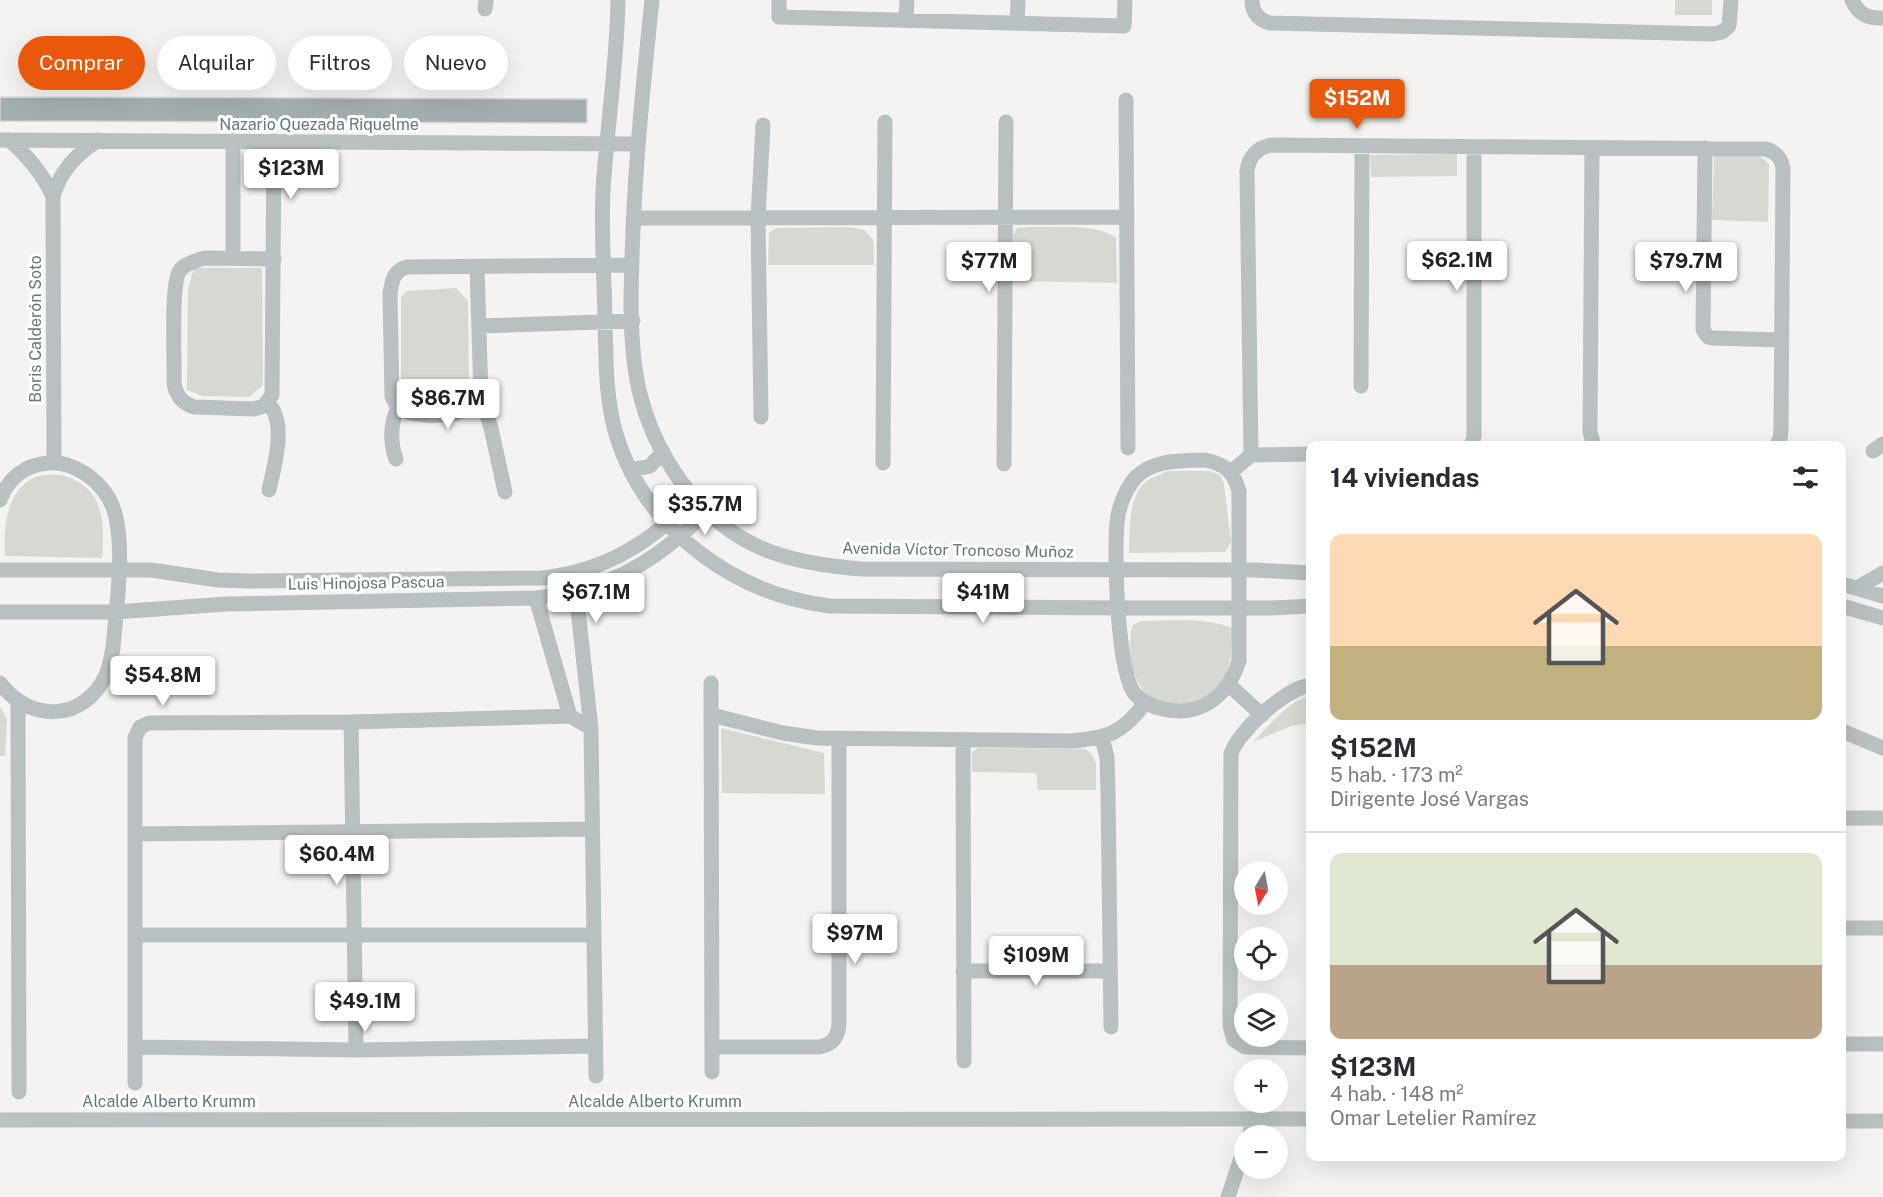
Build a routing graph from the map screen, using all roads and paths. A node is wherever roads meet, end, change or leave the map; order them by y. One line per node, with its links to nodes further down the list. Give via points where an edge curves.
1 (618, 0): 21 (street)
2 (652, 0): 22 (street, Avenida Víctor Troncoso Muñoz)
3 (780, 0): 11 (street, via 779,17)
4 (907, 0): 11 (street)
5 (1018, 0): 12 (street)
6 (1125, 0): 12 (street, via 1124,26)
7 (1252, 0): 8 (street, via 1258,17 1270,23 1713,34 1729,26)
8 (1731, 0)
9 (1852, 0): 10 (street, via 1863,14)
10 (1883, 18)
11 (906, 20): 12 (street)
12 (1017, 23)
13 (1126, 100): 28 (street)
14 (885, 122): 30 (street)
15 (1006, 122): 31 (street)
16 (763, 125): 29 (street)
17 (5, 140): 18 (street, Nazario Quezada Riquelme); 27 (street, Boris Calderón Soto, via 32,161)
18 (98, 140): 19 (street, Nazario Quezada Riquelme); 27 (street, Boris Calderón Soto, via 73,159)
19 (233, 141): 20 (street, Nazario Quezada Riquelme); 33 (street)
20 (274, 141): 21 (street, Nazario Quezada Riquelme); 34 (street)
21 (607, 144): 22 (street, Nazario Quezada Riquelme); 36 (street)
22 (637, 144): 32 (street, Avenida Víctor Troncoso Muñoz)
23 (1362, 146): 24 (street); 42 (street); 53 (street, via 1270,146 1254,153 1248,165)
24 (1474, 148): 25 (street); 47 (street)
25 (1592, 148): 26 (street); 48 (street)
26 (1705, 148): 41 (street, via 1766,149 1775,152 1782,163); 41 (street, via 1703,330 1713,338)
27 (53, 196): 55 (street, Boris Calderón Soto)
28 (1126, 217): 31 (street); 50 (street)
29 (758, 218): 30 (street); 32 (street); 46 (street)
30 (884, 218): 31 (street); 56 (street)
31 (1006, 218): 57 (street)
32 (633, 219): 35 (street, Avenida Víctor Troncoso Muñoz)
33 (233, 258): 34 (street); 44 (street, via 196,260 177,276 175,391 183,402 194,407 255,409)
34 (274, 259): 44 (street, via 273,390)
35 (632, 265): 36 (street); 38 (street, Avenida Víctor Troncoso Muñoz)
36 (603, 266): 37 (street); 39 (street)
37 (477, 267): 40 (street); 45 (street, via 407,267 394,274 390,294 392,397)
38 (633, 321): 39 (street); 51 (street, Avenida Víctor Troncoso Muñoz, via 639,388)
39 (605, 322): 40 (street); 58 (street, via 612,418)
40 (479, 326): 43 (street)
41 (1781, 340): 49 (street)
42 (1361, 386)
43 (481, 396): 45 (street, via 470,409 455,414 419,415); 61 (street)
44 (267, 403): 60 (street, via 277,421 277,451)
45 (398, 408): 54 (street, via 392,444)
46 (760, 417)
47 (1473, 441)
48 (1593, 441)
49 (1779, 441)
50 (1128, 448)
51 (663, 452): 58 (street, via 650,466); 62 (street, Avenida Víctor Troncoso Muñoz)
52 (1306, 454): 53 (street)
53 (1251, 455): 59 (street)
54 (396, 459)
55 (54, 462): 63 (street, via 20,472); 69 (street, via 67,464 91,477 108,496 116,517)
56 (883, 463)
57 (1004, 464)
58 (631, 470): 65 (street)
59 (1231, 472): 67 (street, via 1205,460 1170,461 1137,476 1117,522); 70 (street, via 1239,491)
60 (268, 490)
61 (505, 492)
62 (695, 498): 64 (street, Avenida Víctor Troncoso Muñoz); 65 (street, Luis Hinojosa Pascua)
63 (0, 500)
64 (707, 511): 66 (street, Luis Hinojosa Pascua); 67 (street, Avenida Víctor Troncoso Muñoz, via 757,546 797,560 837,567)
65 (668, 524): 66 (street); 69 (street, Luis Hinojosa Pascua, via 620,556 582,571 542,578 248,581 167,571)
66 (681, 538): 74 (street, Luis Hinojosa Pascua, via 628,572); 80 (street, via 741,580 804,602 852,607)
67 (1117, 569): 70 (street, Avenida Víctor Troncoso Muñoz); 80 (street)
68 (0, 570): 69 (street, Luis Hinojosa Pascua)
69 (118, 570): 82 (street)
70 (1240, 570): 71 (street, Avenida Víctor Troncoso Muñoz); 78 (street)
71 (1306, 573)
72 (1883, 573): 73 (street)
73 (1849, 586): 75 (street)
74 (576, 592): 76 (street, Luis Hinojosa Pascua); 94 (street)
75 (1883, 596)
76 (536, 598): 82 (street, Luis Hinojosa Pascua, via 226,604); 92 (street)
77 (1306, 606): 78 (street)
78 (1240, 607): 80 (street); 86 (street, via 1239,661)
79 (1846, 607): 83 (street)
80 (1118, 608): 89 (street, via 1126,676)
81 (0, 612): 82 (street, Luis Hinojosa Pascua)
82 (116, 612): 88 (street, via 110,664 90,696 56,712 43,712)
83 (1883, 618)
84 (0, 683): 88 (street)
85 (711, 683): 90 (street)
86 (1228, 684): 89 (street, via 1211,703 1184,712); 91 (street)
87 (1306, 687): 91 (street, via 1292,691)
88 (18, 702): 124 (street)
89 (1145, 703): 96 (street, via 1129,723)
90 (712, 715): 97 (street, via 783,733); 117 (street)
91 (1262, 715): 118 (street, via 1236,742 1231,754 1230,1031 1237,1043 1245,1047)
92 (570, 716): 93 (street); 94 (street)
93 (351, 722): 103 (street); 104 (street, via 144,724 135,738)
94 (591, 728): 102 (street)
95 (1846, 733): 99 (street)
96 (1102, 738): 98 (street); 111 (street, via 1107,758)
97 (839, 739): 98 (street); 117 (street, via 837,1036 819,1047)
98 (963, 740): 110 (street)
99 (1883, 748)
100 (1883, 818): 101 (street)
101 (1846, 819)
102 (592, 829): 103 (street); 108 (street)
103 (352, 832): 104 (street); 109 (street)
104 (135, 834): 107 (street)
105 (1846, 928): 106 (street)
106 (1883, 928)
107 (135, 935): 109 (street); 116 (street)
108 (594, 935): 109 (street); 115 (street)
109 (354, 936): 119 (street)
110 (963, 971): 111 (street); 120 (street)
111 (1110, 971): 112 (street)
112 (1111, 1027)
113 (1846, 1044): 114 (street)
114 (1883, 1044)
115 (596, 1046): 119 (street); 122 (street)
116 (135, 1047): 119 (street); 123 (street)
117 (712, 1047): 121 (street)
118 (1306, 1048)
119 (356, 1050)
120 (964, 1061)
121 (712, 1072)
122 (596, 1076)
123 (135, 1083)
124 (19, 1092)
125 (1254, 1118): 126 (street, Alcalde Alberto Krumm); 127 (street, Alcalde Alberto Krumm); 130 (street)
126 (0, 1119)
127 (1306, 1119)
128 (1846, 1121): 129 (street)
129 (1883, 1121)
130 (1252, 1125)
131 (1234, 1179): 132 (street)
132 (1228, 1197)

